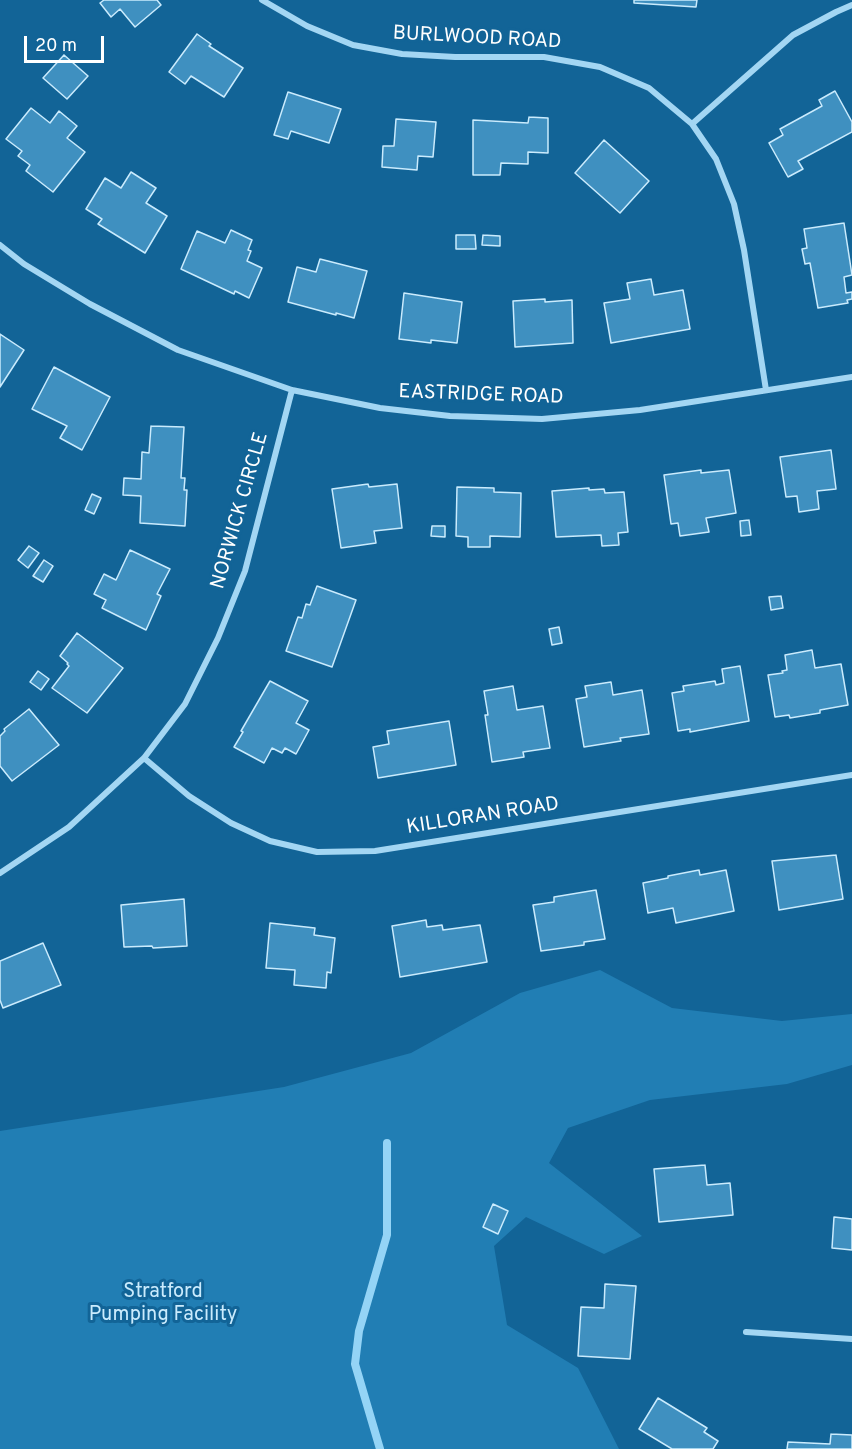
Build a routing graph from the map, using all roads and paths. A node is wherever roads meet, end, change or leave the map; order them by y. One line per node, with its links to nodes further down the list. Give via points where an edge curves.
1 (262, 0): 3 (street, BURLWOOD ROAD, via 307,26 353,45 402,54 544,57 600,67 649,88)
2 (852, 5): 3 (street, via 793,35)
3 (692, 124): 7 (street, BURLWOOD ROAD, via 716,159 734,204)
4 (0, 245): 6 (street, EASTRIDGE ROAD, via 90,304 178,350)
5 (852, 377): 7 (street, EASTRIDGE ROAD)
6 (292, 390): 7 (street, EASTRIDGE ROAD, via 380,408 450,416 542,419 640,410); 8 (street, NORWICK CIRCLE, via 245,571 185,704)
7 (766, 390)
8 (144, 758): 9 (street, KILLORAN ROAD, via 189,796 231,823 270,841 317,852 375,851); 10 (street, NORWICK CIRCLE, via 69,827)
9 (852, 774)
10 (0, 873)
11 (746, 1332): 12 (street)
12 (852, 1340)

